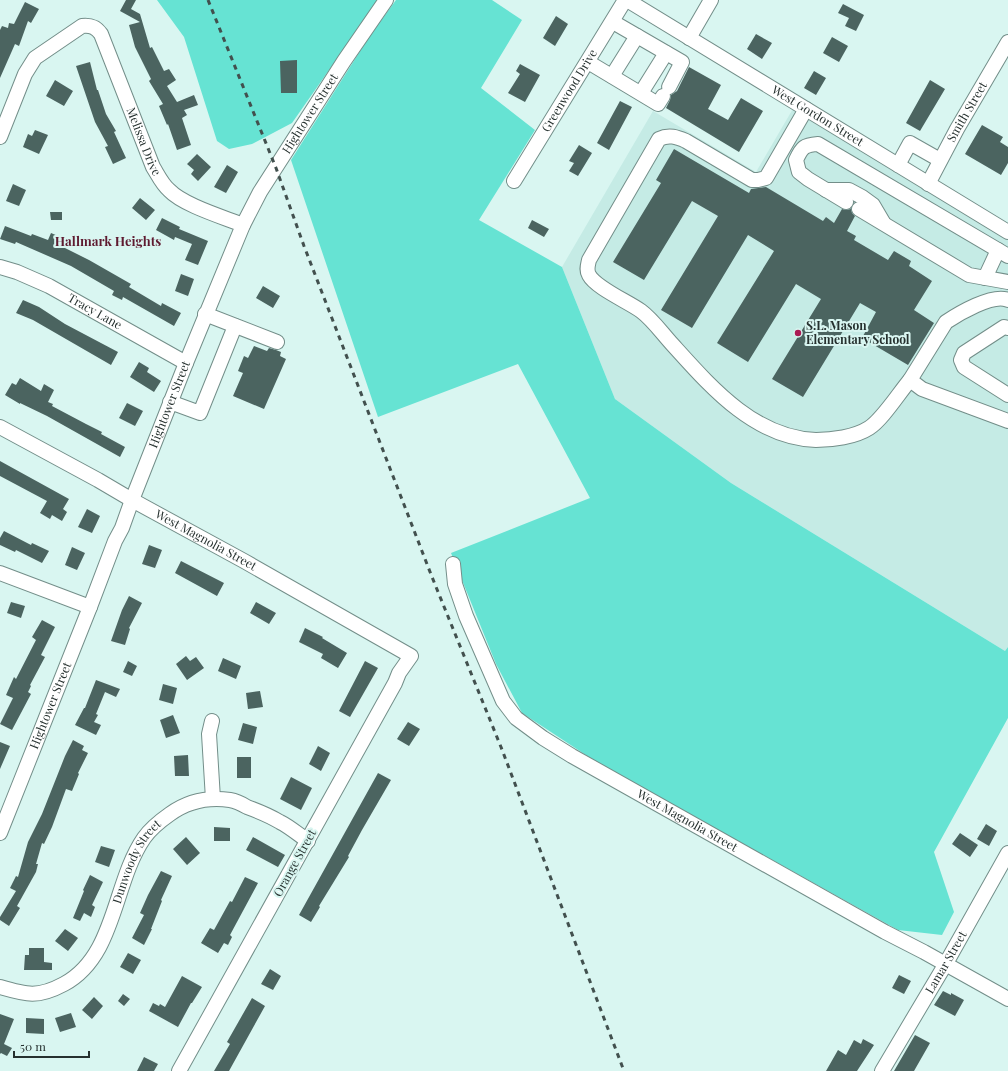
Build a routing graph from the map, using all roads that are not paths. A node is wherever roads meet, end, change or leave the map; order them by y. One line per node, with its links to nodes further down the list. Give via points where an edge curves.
1 (386, 0): 24 (street, Hightower Street, via 260,192)
2 (626, 0): 4 (street, Greenwood Drive); 6 (street, West Gordon Street)
3 (711, 0): 6 (street)
4 (613, 22): 5 (street); 9 (street, Greenwood Drive)
5 (637, 36): 8 (street); 10 (street)
6 (689, 38): 12 (street, West Gordon Street)
7 (1008, 42): 16 (street, Smith Street)
8 (666, 53): 11 (street); 11 (street, via 682,62 658,104)
9 (588, 62): 10 (street); 18 (street, Greenwood Drive)
10 (612, 76): 11 (street)
11 (641, 93)
12 (806, 109): 14 (street); 17 (street, West Gordon Street)
13 (0, 137): 24 (street, Melissa Drive, via 25,74 35,58 82,26 89,25 98,29 101,34 153,167 163,184 180,200)
14 (787, 143): 15 (street); 36 (street, via 766,178 752,180 686,141 674,136 659,139 589,260 588,274 601,287 642,312 712,388 746,415 778,433 802,439 823,440 843,438 868,428)
15 (800, 150): 20 (street, via 796,160 799,172); 26 (street, via 806,145 818,144)
16 (940, 160): 17 (street, via 910,143); 19 (street, Smith Street)
17 (898, 165): 19 (street, West Gordon Street)
18 (514, 181)
19 (928, 184): 25 (street, West Gordon Street)
20 (826, 190): 21 (street); 23 (street, via 849,190 862,197 873,205)
21 (846, 202)
22 (859, 209): 23 (street)
23 (883, 224): 28 (street, via 969,275)
24 (243, 225): 31 (street, Hightower Street)
25 (1008, 232)
26 (1003, 253): 28 (street)
27 (0, 267): 35 (street, Tracy Lane, via 49,286)
28 (985, 278): 29 (street)
29 (1008, 282)
30 (1008, 300): 36 (street, via 988,300 946,322)
31 (205, 314): 32 (street); 35 (street, Hightower Street)
32 (235, 326): 34 (street); 38 (street, via 200,413)
33 (1008, 328): 37 (street, via 1004,327 964,353 961,360 964,367)
34 (277, 342)
35 (186, 363): 38 (street, Hightower Street)
36 (910, 380): 39 (street, via 922,389)
37 (1008, 394)
38 (170, 402): 41 (street, Hightower Street)
39 (1008, 421)
40 (0, 426): 41 (street, West Magnolia Street)
41 (132, 500): 44 (street, Hightower Street); 45 (street, West Magnolia Street)
42 (453, 564): 51 (street, West Magnolia Street, via 455,584 466,616 503,701 516,718 543,738 579,759)
43 (0, 572): 44 (street)
44 (90, 607): 48 (street, Hightower Street)
45 (411, 656): 49 (street, Orange Street)
46 (212, 721): 47 (street, via 209,734)
47 (213, 799): 49 (street, Dunwoody Street, via 232,800 256,810 281,822); 52 (street, Dunwoody Street, via 193,802 177,809 155,824 143,839 96,954 85,969 53,990 35,995)
48 (0, 833)
49 (308, 841): 54 (street, Orange Street)
50 (1008, 853): 51 (street, Lamar Street)
51 (945, 965): 53 (street, West Magnolia Street); 55 (street, Lamar Street)
52 (0, 987)
53 (1008, 999)
54 (179, 1071)
55 (882, 1071)

